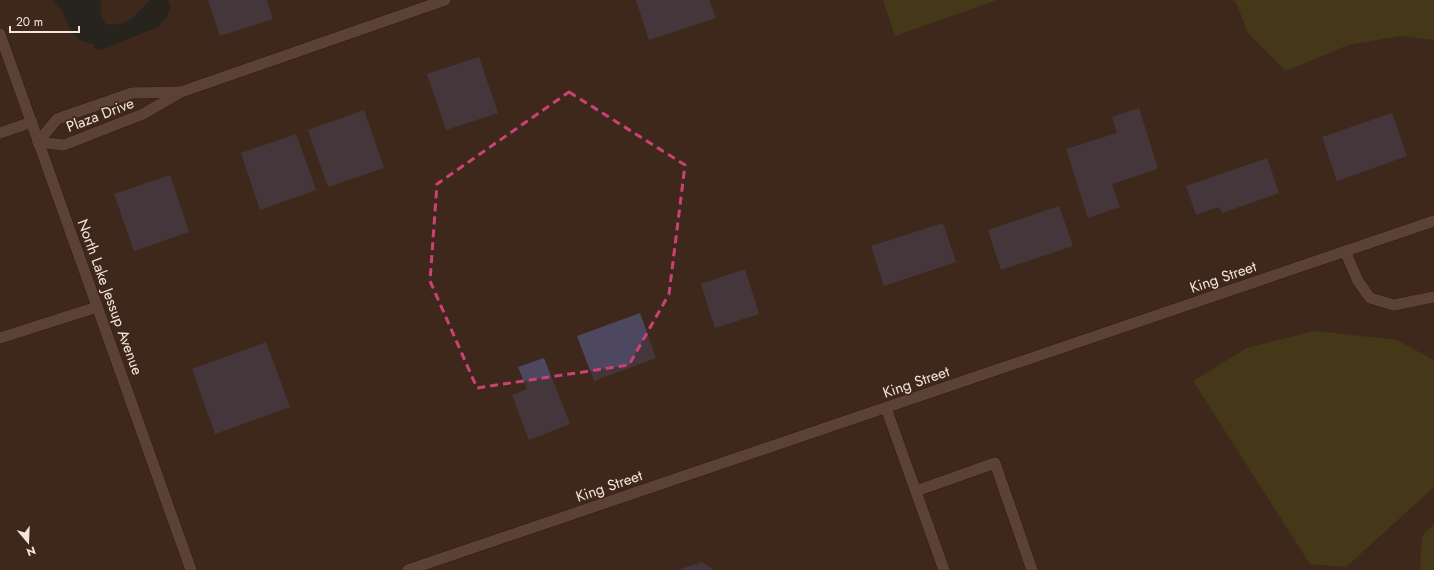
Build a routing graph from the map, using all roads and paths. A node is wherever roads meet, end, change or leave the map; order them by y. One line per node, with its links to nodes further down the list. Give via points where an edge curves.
1 (438, 1): 3 (street, Plaza Drive)
2 (0, 34): 4 (street, North Lake Jessup Avenue)
3 (181, 92): 6 (street, Plaza Drive, via 144,114 64,145); 6 (street, Plaza Drive, via 132,93 57,119)
4 (32, 122): 5 (street); 6 (street, North Lake Jessup Avenue)
5 (0, 133)
6 (38, 142): 10 (street, North Lake Jessup Avenue)
7 (1434, 220): 8 (street, King Street)
8 (1345, 251): 9 (street, via 1358,281 1370,298 1394,305); 12 (street, King Street)
9 (1434, 297)
10 (98, 307): 11 (street); 14 (street, North Lake Jessup Avenue)
11 (0, 338)
12 (886, 408): 13 (street); 15 (street, King Street)
13 (916, 491): 16 (street); 17 (street, via 995,463)
14 (191, 570)
15 (408, 570)
16 (944, 570)
17 (1032, 570)

